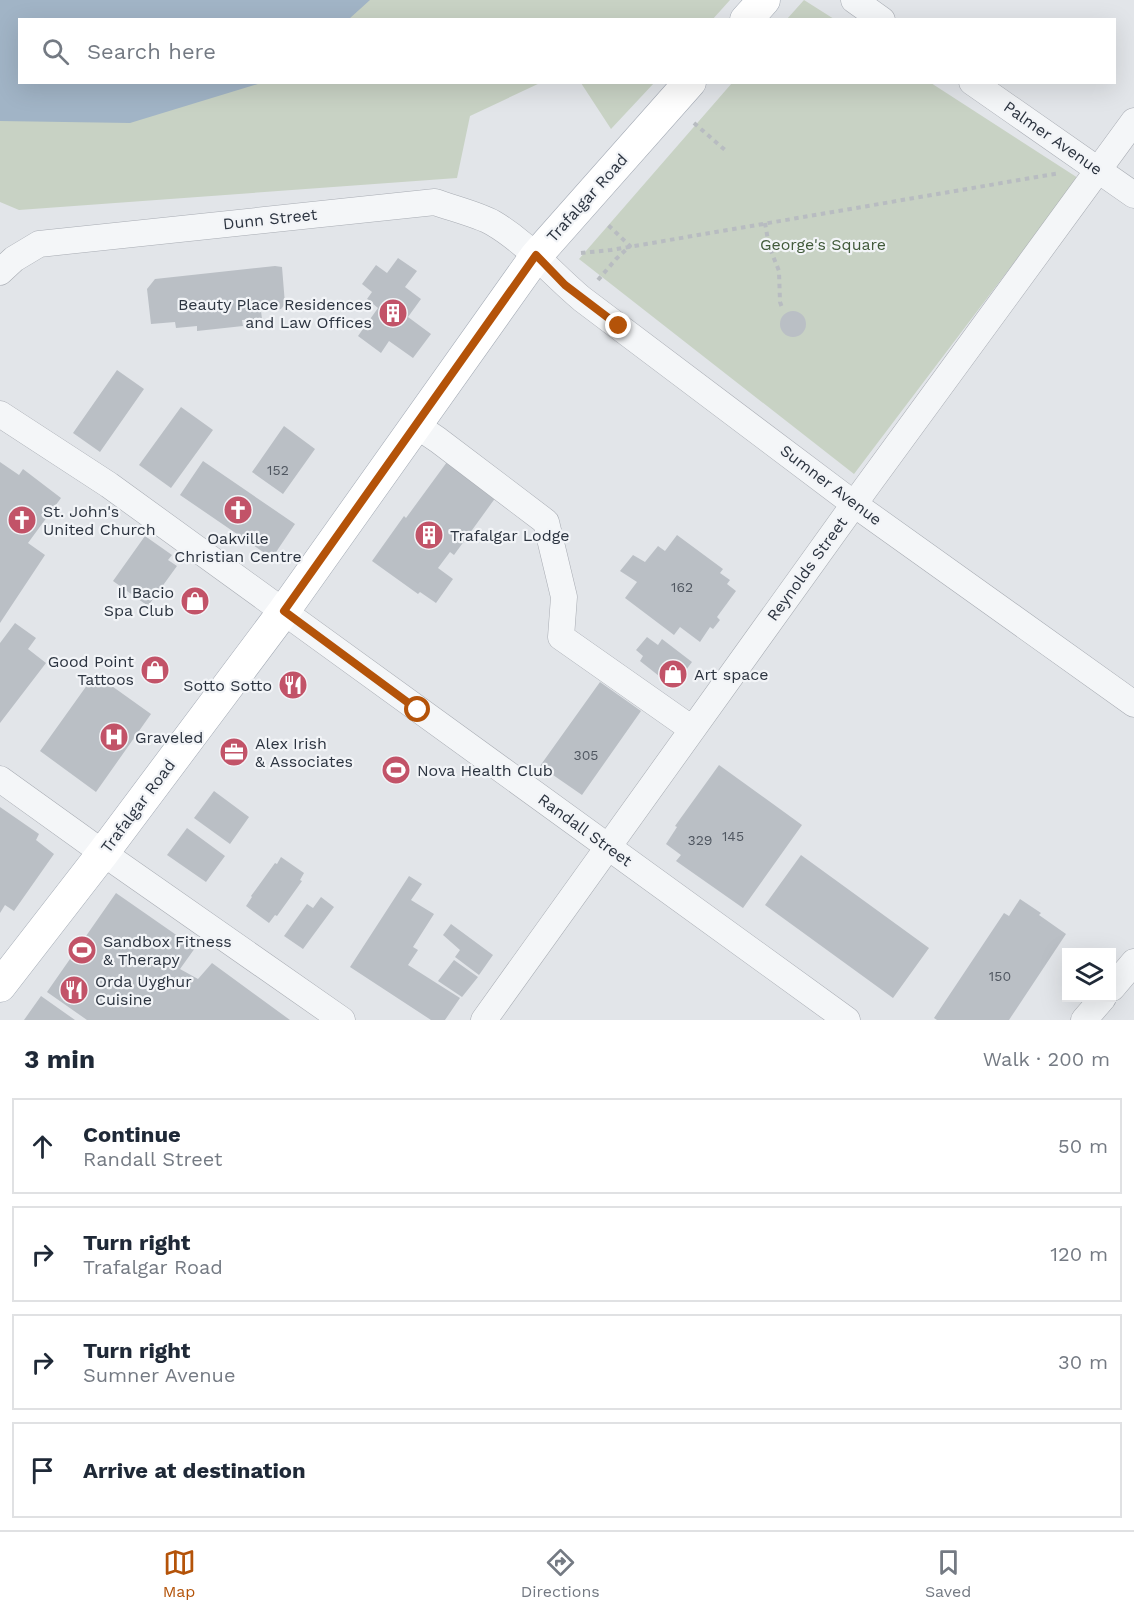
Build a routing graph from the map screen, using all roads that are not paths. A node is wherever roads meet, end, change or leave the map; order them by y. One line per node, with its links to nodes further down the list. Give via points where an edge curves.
1 (764, 0): 3 (main road)
2 (854, 0): 4 (street)
3 (748, 18)
4 (879, 18)
5 (688, 84): 10 (main road, Trafalgar Road)
6 (975, 84): 8 (street, Palmer Avenue)
7 (1134, 121): 8 (street, Reynolds Street)
8 (1098, 169): 9 (street, Palmer Avenue); 14 (street, Reynolds Street)
9 (1134, 195)
10 (536, 255): 11 (street, Dunn Street, via 492,222 435,202 39,244); 13 (main road, Trafalgar Road); 14 (street, Sumner Avenue, via 582,299)
11 (0, 272)
12 (0, 414): 15 (street, Randall Street, via 110,485)
13 (416, 425): 15 (main road, Trafalgar Road); 17 (street, via 546,522 564,597 561,637)
14 (854, 504): 16 (street, Sumner Avenue); 17 (street, Reynolds Street)
15 (284, 611): 19 (street, Randall Street); 20 (main road, Trafalgar Road)
16 (1134, 704)
17 (692, 729): 19 (street, Reynolds Street)
18 (0, 779): 20 (street)
19 (608, 847): 26 (street, Reynolds Street); 27 (street, Randall Street)
20 (103, 853): 23 (main road, Trafalgar Road); 25 (street)
21 (1134, 962): 22 (street)
22 (1116, 983)
23 (0, 986)
24 (1099, 1002): 28 (street)
25 (342, 1020)
26 (484, 1020)
27 (847, 1020)
28 (1083, 1020)

